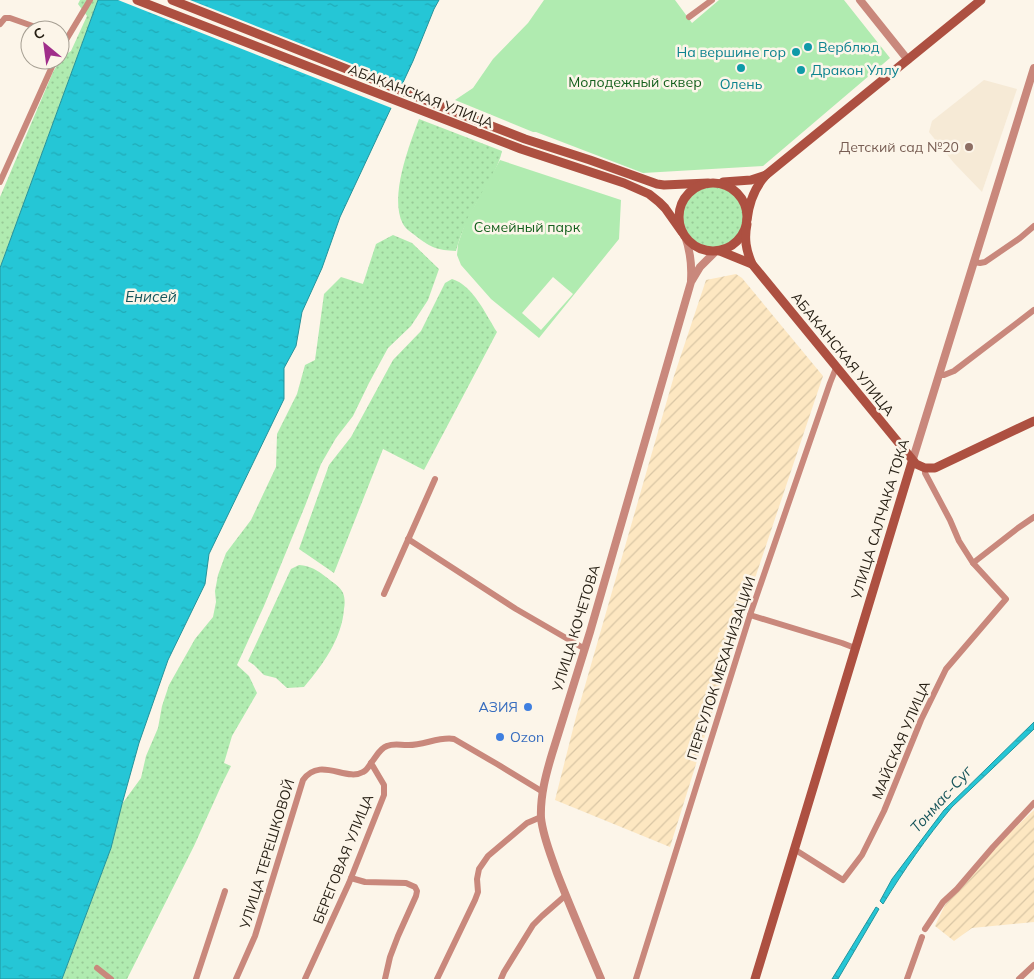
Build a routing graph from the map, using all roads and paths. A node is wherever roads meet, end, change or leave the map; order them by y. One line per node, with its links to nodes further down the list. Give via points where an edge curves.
1 (90, 0): 10 (street)
2 (137, 0): 19 (main road, АБАКАНСКАЯ УЛИЦА, via 521,150 643,191 659,202)
3 (172, 0): 16 (main road, АБАКАНСКАЯ УЛИЦА, via 525,139 657,184)
4 (712, 0): 7 (street)
5 (860, 0): 11 (street)
6 (981, 0): 11 (main road)
7 (689, 17)
8 (20, 22): 9 (street, via 5,18)
9 (0, 24)
10 (70, 27)
11 (908, 60): 14 (main road)
12 (1034, 68): 21 (street, УЛИЦА САЛЧАКА ТОКА)
13 (50, 70): 15 (street)
14 (766, 175): 16 (main road, via 741,182); 17 (main road, via 752,195)
15 (0, 182)
16 (710, 182): 17 (main road, via 724,184 738,193 747,208); 19 (main road, via 696,187 684,199 679,210)
17 (747, 222): 20 (main road, via 737,241); 22 (main road, АБАКАНСКАЯ УЛИЦА, via 745,244)
18 (1034, 226): 21 (street, via 985,262)
19 (683, 234): 20 (main road, via 700,249); 23 (street, УЛИЦА КОЧЕТОВА, via 691,259)
20 (718, 251): 22 (main road, АБАКАНСКАЯ УЛИЦА); 23 (street, УЛИЦА КОЧЕТОВА, via 700,266)
21 (974, 262): 26 (street, УЛИЦА САЛЧАКА ТОКА)
22 (752, 264): 25 (main road, АБАКАНСКАЯ УЛИЦА)
23 (691, 282): 37 (street, УЛИЦА КОЧЕТОВА)
24 (1034, 310): 26 (street, via 954,371)
25 (836, 368): 28 (main road, АБАКАНСКАЯ УЛИЦА); 35 (street, ПЕРЕУЛОК МЕХАНИЗАЦИИ)
26 (939, 375): 28 (street, УЛИЦА САЛЧАКА ТОКА)
27 (1034, 421): 29 (main road, via 935,468)
28 (912, 462): 29 (main road); 36 (main road, УЛИЦА САЛЧАКА ТОКА)
29 (925, 468): 33 (street, via 959,541)
30 (435, 479): 32 (street)
31 (1034, 517): 33 (street)
32 (408, 539): 34 (street); 37 (street)
33 (974, 563): 42 (street, МАЙСКАЯ УЛИЦА, via 1006,599 946,669 862,855 843,880)
34 (384, 594)
35 (750, 614): 36 (street); 58 (street, ПЕРЕУЛОК МЕХАНИЗАЦИИ)
36 (855, 648): 42 (main road, УЛИЦА САЛЧАКА ТОКА)
37 (585, 649): 39 (street, УЛИЦА КОЧЕТОВА)
38 (372, 763): 39 (street, via 389,745 407,746 454,739); 43 (street, БЕРЕГОВАЯ УЛИЦА, via 384,786 384,795); 52 (street, УЛИЦА ТЕРЕШКОВОЙ, via 362,774 313,770 302,780 255,936)
39 (543, 792): 41 (street, УЛИЦА КОЧЕТОВА)
40 (1034, 804): 46 (street, via 943,902)
41 (541, 817): 45 (street, УЛИЦА КОЧЕТОВА, via 547,845); 55 (street, via 527,823 488,856 479,869 475,900)
42 (794, 849): 59 (main road, УЛИЦА САЛЧАКА ТОКА)
43 (351, 878): 53 (street, БЕРЕГОВАЯ УЛИЦА); 54 (street, via 365,882 406,883 416,890)
44 (225, 891): 51 (street)
45 (566, 895): 56 (street, via 534,925); 57 (street, УЛИЦА КОЧЕТОВА)
46 (925, 929)
47 (922, 937): 60 (street)
48 (1034, 965): 61 (street)
49 (97, 968): 50 (street)
50 (111, 979)
51 (196, 979)
52 (236, 979)
53 (305, 979)
54 (384, 979)
55 (437, 979)
56 (501, 979)
57 (602, 979)
58 (636, 979)
59 (755, 979)
60 (907, 979)
61 (1019, 979)

